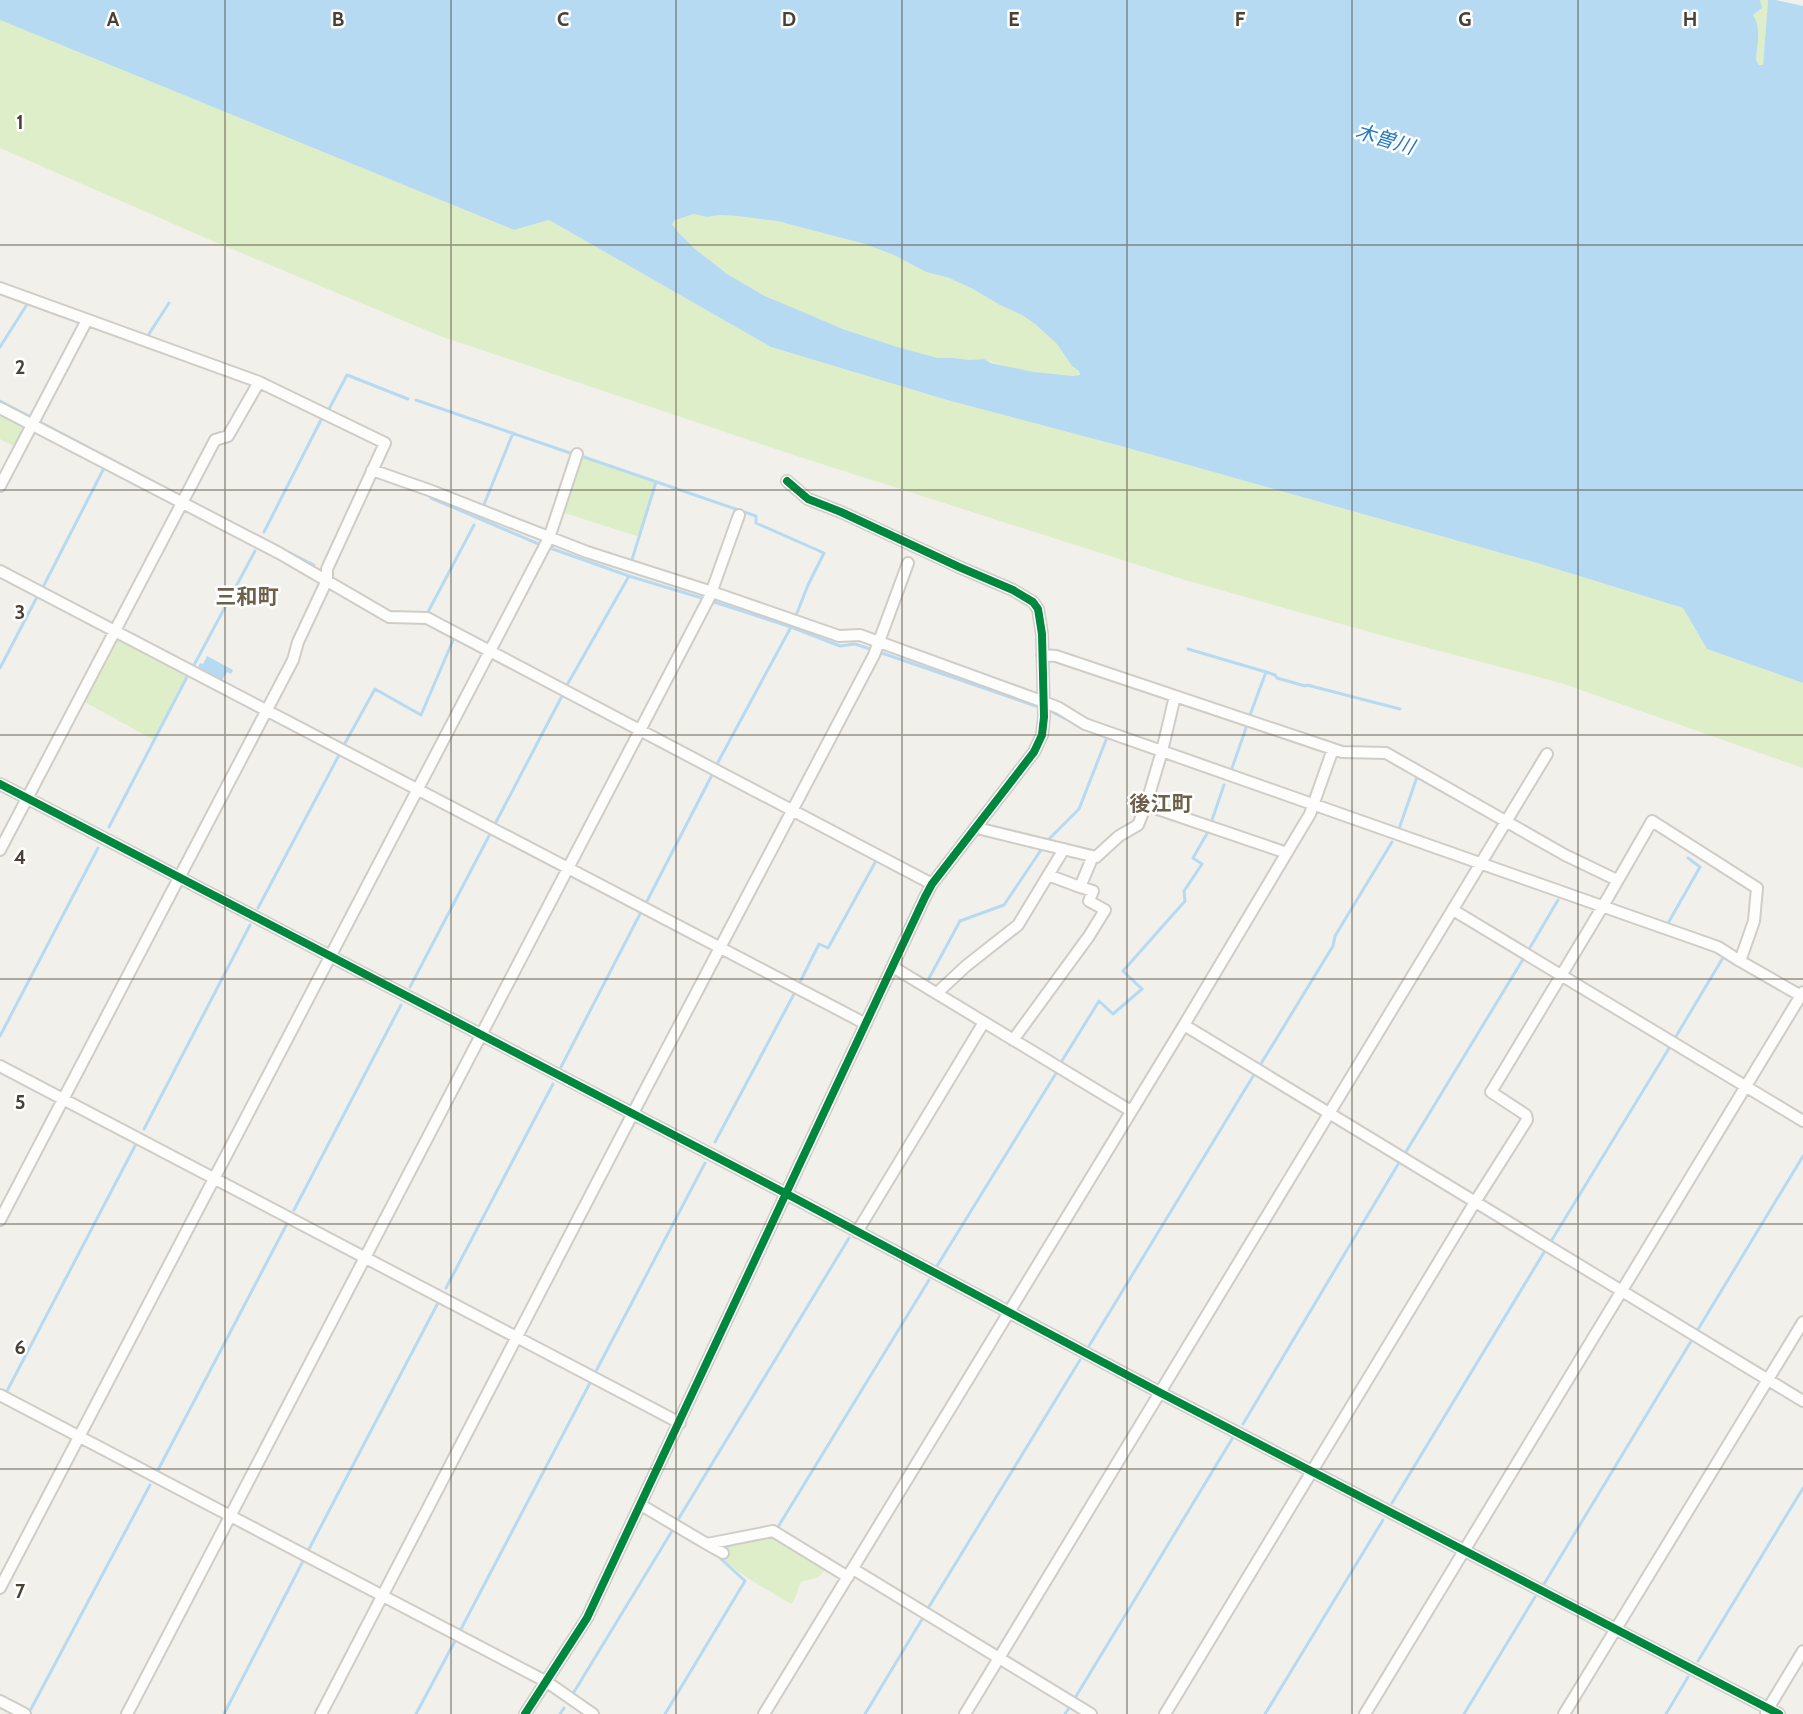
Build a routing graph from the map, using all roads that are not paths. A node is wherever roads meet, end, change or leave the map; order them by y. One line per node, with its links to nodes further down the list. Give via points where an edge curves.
1 (0, 288): 2 (street)
2 (87, 320): 3 (street); 5 (street)
3 (260, 382): 7 (street, via 385,443); 10 (street, via 228,436 215,440)
4 (0, 408): 5 (street)
5 (34, 421): 9 (street); 10 (street)
6 (577, 454): 12 (street)
7 (372, 470): 12 (street); 15 (street, via 327,569)
8 (787, 481): 20 (street, via 808,499 1027,597 1038,609)
9 (0, 486)
10 (182, 503): 15 (street); 17 (street)
11 (739, 515): 16 (street)
12 (549, 538): 16 (street); 19 (street)
13 (908, 563): 18 (street)
14 (0, 571): 17 (street)
15 (327, 579): 19 (street, via 389,617 427,618); 23 (street)
16 (712, 592): 18 (street, via 839,636 860,635); 24 (street)
17 (115, 631): 23 (street); 30 (street)
18 (877, 647): 22 (street); 33 (street)
19 (490, 651): 24 (street); 29 (street)
20 (1042, 655): 21 (street, via 1056,656); 22 (street)
21 (1175, 696): 25 (street); 26 (street)
22 (1044, 702): 26 (street, via 1085,724); 35 (street, via 1042,735 1035,752)
23 (267, 711): 29 (street); 43 (street)
24 (640, 730): 33 (street); 41 (street)
25 (1333, 749): 31 (street); 34 (street, via 1386,753)
26 (1162, 751): 31 (street); 32 (street)
27 (1547, 754): 34 (street)
28 (0, 784): 30 (street)
29 (418, 789): 41 (street); 50 (street)
30 (27, 798): 37 (street); 43 (street)
31 (1315, 804): 38 (street); 40 (street)
32 (1146, 805): 38 (street); 39 (street, via 1138,825)
33 (792, 810): 45 (street); 49 (street)
34 (1506, 821): 40 (street); 44 (street)
35 (977, 826): 36 (street); 45 (street)
36 (1064, 849): 39 (street); 42 (street)
37 (0, 850)
38 (1287, 853): 58 (street)
39 (1093, 856): 46 (street)
40 (1481, 863): 47 (street); 48 (street)
41 (568, 870): 49 (street); 59 (street)
42 (1048, 875): 46 (street); 54 (street, via 1018,925)
43 (180, 877): 50 (street); 63 (street)
44 (1617, 880): 47 (street); 51 (street, via 1652,821 1708,855 1757,888 1754,921)
45 (932, 884): 52 (street)
46 (1080, 887): 60 (street, via 1093,891 1089,901 1105,910)
47 (1603, 906): 51 (street, via 1718,947); 53 (street)
48 (1453, 910): 53 (street); 66 (street)
49 (720, 948): 57 (street); 65 (street)
50 (330, 956): 59 (street); 68 (street)
51 (1740, 961): 55 (street)
52 (893, 967): 54 (street); 57 (street)
53 (1561, 974): 62 (street); 70 (street, via 1491,1092 1526,1115 1527,1120)
54 (937, 993): 56 (street)
55 (1801, 997): 62 (street)
56 (984, 1022): 60 (street); 72 (street)
57 (866, 1024): 69 (street)
58 (1184, 1025): 64 (street); 66 (street)
59 (482, 1036): 65 (street); 73 (street)
60 (1013, 1040): 64 (street)
61 (0, 1066): 63 (street)
62 (1746, 1086): 67 (street); 74 (street)
63 (63, 1099): 68 (street); 71 (street)
64 (1131, 1111): 75 (street)
65 (632, 1114): 69 (street); 77 (street)
66 (1329, 1114): 70 (street); 79 (street)
67 (1803, 1121)
68 (215, 1178): 73 (street); 83 (street)
69 (785, 1193): 72 (street); 82 (street)
70 (1475, 1202): 74 (street); 84 (street)
71 (0, 1220)
72 (857, 1232): 75 (street)
73 (367, 1254): 77 (street); 86 (street)
74 (1623, 1291): 78 (street); 88 (street)
75 (1010, 1312): 79 (street); 90 (street)
76 (1803, 1322): 78 (street)
77 (517, 1336): 82 (street); 92 (street)
78 (1768, 1379): 81 (street); 93 (street)
79 (1159, 1392): 84 (street); 95 (street)
80 (0, 1395): 83 (street)
81 (1803, 1401)
82 (680, 1423): 85 (street)
83 (79, 1437): 86 (street); 91 (street)
84 (1313, 1471): 88 (street); 107 (street)
85 (641, 1505): 87 (street); 96 (street, via 587,1618)
86 (230, 1515): 92 (street); 100 (street)
87 (707, 1544): 89 (street); 90 (street, via 773,1531)
88 (1465, 1550): 93 (street); 108 (street)
89 (723, 1553)
90 (850, 1573): 95 (street); 104 (street)
91 (0, 1588)
92 (382, 1595): 96 (street); 101 (street)
93 (1616, 1628): 98 (street); 109 (street)
94 (1803, 1651): 98 (street)
95 (999, 1658): 105 (street); 106 (street)
96 (547, 1682): 102 (street); 103 (street)
97 (0, 1701): 99 (street)
98 (1766, 1711): 110 (street)
99 (25, 1714)
100 (127, 1714)
101 (321, 1714)
102 (525, 1714)
103 (593, 1714)
104 (764, 1714)
105 (965, 1714)
106 (1091, 1714)
107 (1165, 1714)
108 (1365, 1714)
109 (1564, 1714)
110 (1779, 1714)

